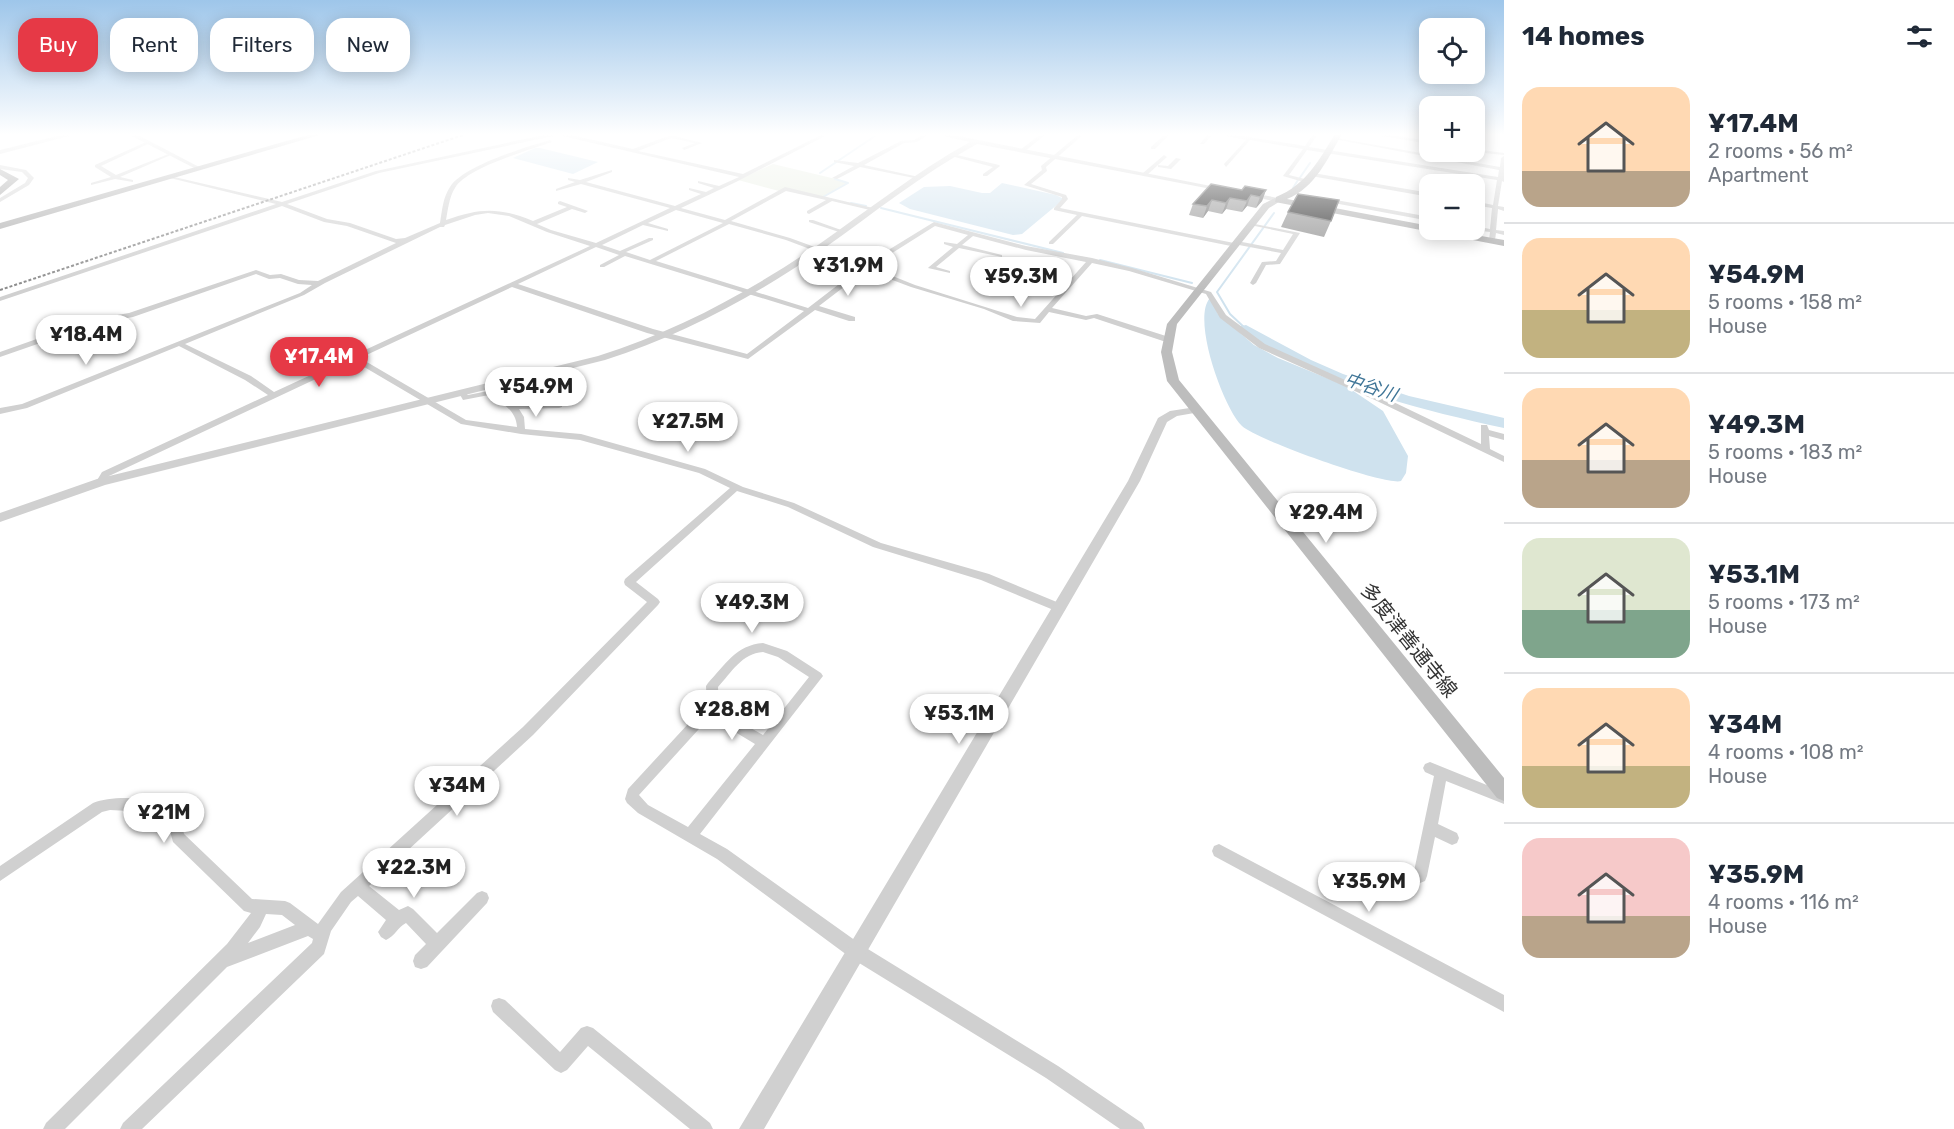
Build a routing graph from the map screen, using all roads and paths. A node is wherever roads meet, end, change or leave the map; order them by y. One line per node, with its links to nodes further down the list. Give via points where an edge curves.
1 (23, 187): 23 (street)
2 (138, 187): 42 (main road)
3 (211, 187): 27 (street)
4 (336, 187): 27 (street)
5 (453, 187): 43 (street)
6 (567, 187): 17 (street)
7 (597, 187): 31 (street)
8 (715, 187): 15 (street)
9 (903, 187): 32 (street)
10 (1030, 187): 36 (street, via 1064,196 1056,209)
11 (1209, 187): 25 (street)
12 (1302, 187): 20 (main road)
13 (1371, 187): 18 (street)
14 (1500, 187): 30 (street)
15 (719, 188): 19 (street)
16 (691, 189): 19 (street)
17 (558, 190)
18 (1419, 193)
19 (706, 194): 31 (street)
20 (1295, 194): 21 (street); 25 (main road)
21 (1306, 196)
22 (1318, 198): 37 (street)
23 (0, 200)
24 (830, 200): 32 (street); 35 (street); 41 (street, via 785,189)
25 (1278, 200): 44 (main road, via 1266,206); 45 (main road)
26 (560, 202): 29 (street)
27 (281, 204): 54 (street, via 326,221); 77 (street)
28 (1485, 205): 30 (street)
29 (572, 207): 34 (street); 39 (street)
30 (1495, 207): 33 (street); 52 (street)
31 (675, 208): 40 (street); 41 (street)
32 (870, 208): 47 (street)
33 (1504, 209)
34 (585, 211)
35 (809, 213)
36 (1081, 214): 56 (street); 61 (street)
37 (1419, 217)
38 (811, 221): 47 (street)
39 (534, 223): 43 (street, via 488,211); 58 (street)
40 (641, 223): 46 (street); 58 (street)
41 (726, 223): 62 (street); 67 (street)
42 (0, 226)
43 (442, 226): 54 (street)
44 (1261, 226): 61 (main road); 63 (street, via 1297,232)
45 (1419, 227)
46 (666, 230)
47 (841, 231): 62 (street)
48 (1485, 233): 52 (street)
49 (1504, 233): 52 (street)
50 (972, 234): 59 (street); 60 (street); 69 (street, via 934,224)
51 (1485, 235): 52 (main road)
52 (1492, 236): 57 (main road)
53 (651, 239): 64 (street)
54 (406, 240): 72 (street)
55 (946, 243): 59 (street)
56 (1051, 243)
57 (1504, 243)
58 (594, 245): 64 (street); 74 (street)
59 (957, 245): 65 (street); 71 (street, via 938,257 931,268)
60 (1015, 245): 65 (street); 66 (street)
61 (1243, 245): 63 (street); 75 (main road)
62 (818, 248): 69 (street); 76 (street)
63 (1285, 252): 73 (street, via 1278,263 1264,263)
64 (622, 254): 67 (street); 70 (street, via 604,265)
65 (1000, 256): 68 (street)
66 (1092, 260): 75 (street); 79 (street)
67 (650, 262): 76 (street)
68 (993, 262)
69 (866, 267): 78 (street); 79 (street, via 1016,319 1037,321)
70 (618, 268)
71 (948, 272)
72 (318, 283): 83 (street, via 302,294); 84 (street, via 256,272)
73 (1253, 283)
74 (512, 284): 81 (street); 85 (street)
75 (1198, 289): 82 (main road, via 1172,324); 95 (street, via 1209,293 1224,316 1262,346)
76 (748, 292): 78 (street); 81 (street, via 700,321)
77 (0, 299)
78 (811, 309): 80 (street); 81 (street, via 748,357)
79 (1047, 309): 82 (street, via 1086,318 1094,316)
80 (852, 319)
81 (667, 335): 86 (street, via 601,358)
82 (1166, 339): 91 (main road, 多度津善通寺線, via 1165,352 1173,381)
83 (180, 344): 87 (street); 92 (street, via 24,406)
84 (0, 355)
85 (354, 358): 87 (street); 88 (street)
86 (463, 393): 88 (street); 90 (street, via 466,398 490,392)
87 (273, 395): 97 (street, via 105,474)
88 (428, 401): 93 (street, via 464,422); 97 (street)
89 (559, 405): 90 (street)
90 (515, 407): 93 (street)
91 (1196, 410): 100 (street, via 1174,413 1162,420 1134,481); 103 (main road, 多度津善通寺線)
92 (0, 411)
93 (521, 431): 98 (street, via 581,437 702,471)
94 (1504, 437): 95 (street, via 1484,429)
95 (1486, 450): 96 (street)
96 (1504, 459)
97 (101, 482): 99 (street)
98 (736, 487): 100 (street, via 791,505 877,545 985,577); 111 (street, via 629,582 654,602 528,731)
99 (0, 518)
100 (1060, 608): 118 (street)
101 (713, 713): 102 (street); 102 (street, via 712,686 744,652 761,648 787,657 817,676); 106 (street, via 704,715 633,793 632,800 643,809)
102 (765, 742): 106 (street)
103 (1504, 792)
104 (1504, 798): 105 (street, via 1436,770)
105 (1430, 827): 107 (street); 110 (street)
106 (691, 835): 118 (street)
107 (1452, 838)
108 (1219, 851): 121 (street)
109 (0, 874): 113 (street, via 98,807 148,807 169,815 178,837 249,906)
110 (1420, 876)
111 (358, 886): 114 (street); 115 (street)
112 (482, 898): 117 (street)
113 (261, 907): 115 (street, via 285,908); 119 (street, via 255,922)
114 (397, 919): 116 (street); 117 (street, via 408,914)
115 (316, 932): 119 (street); 124 (street, via 318,948)
116 (386, 932)
117 (437, 944): 120 (street)
118 (857, 952): 126 (street); 127 (street, via 1052,1072)
119 (224, 960): 123 (street)
120 (421, 961)
121 (1504, 1004)
122 (499, 1006): 125 (street, via 561,1064 587,1034)
123 (52, 1129)
124 (129, 1129)
125 (704, 1129)
126 (751, 1129)
127 (1136, 1129)

